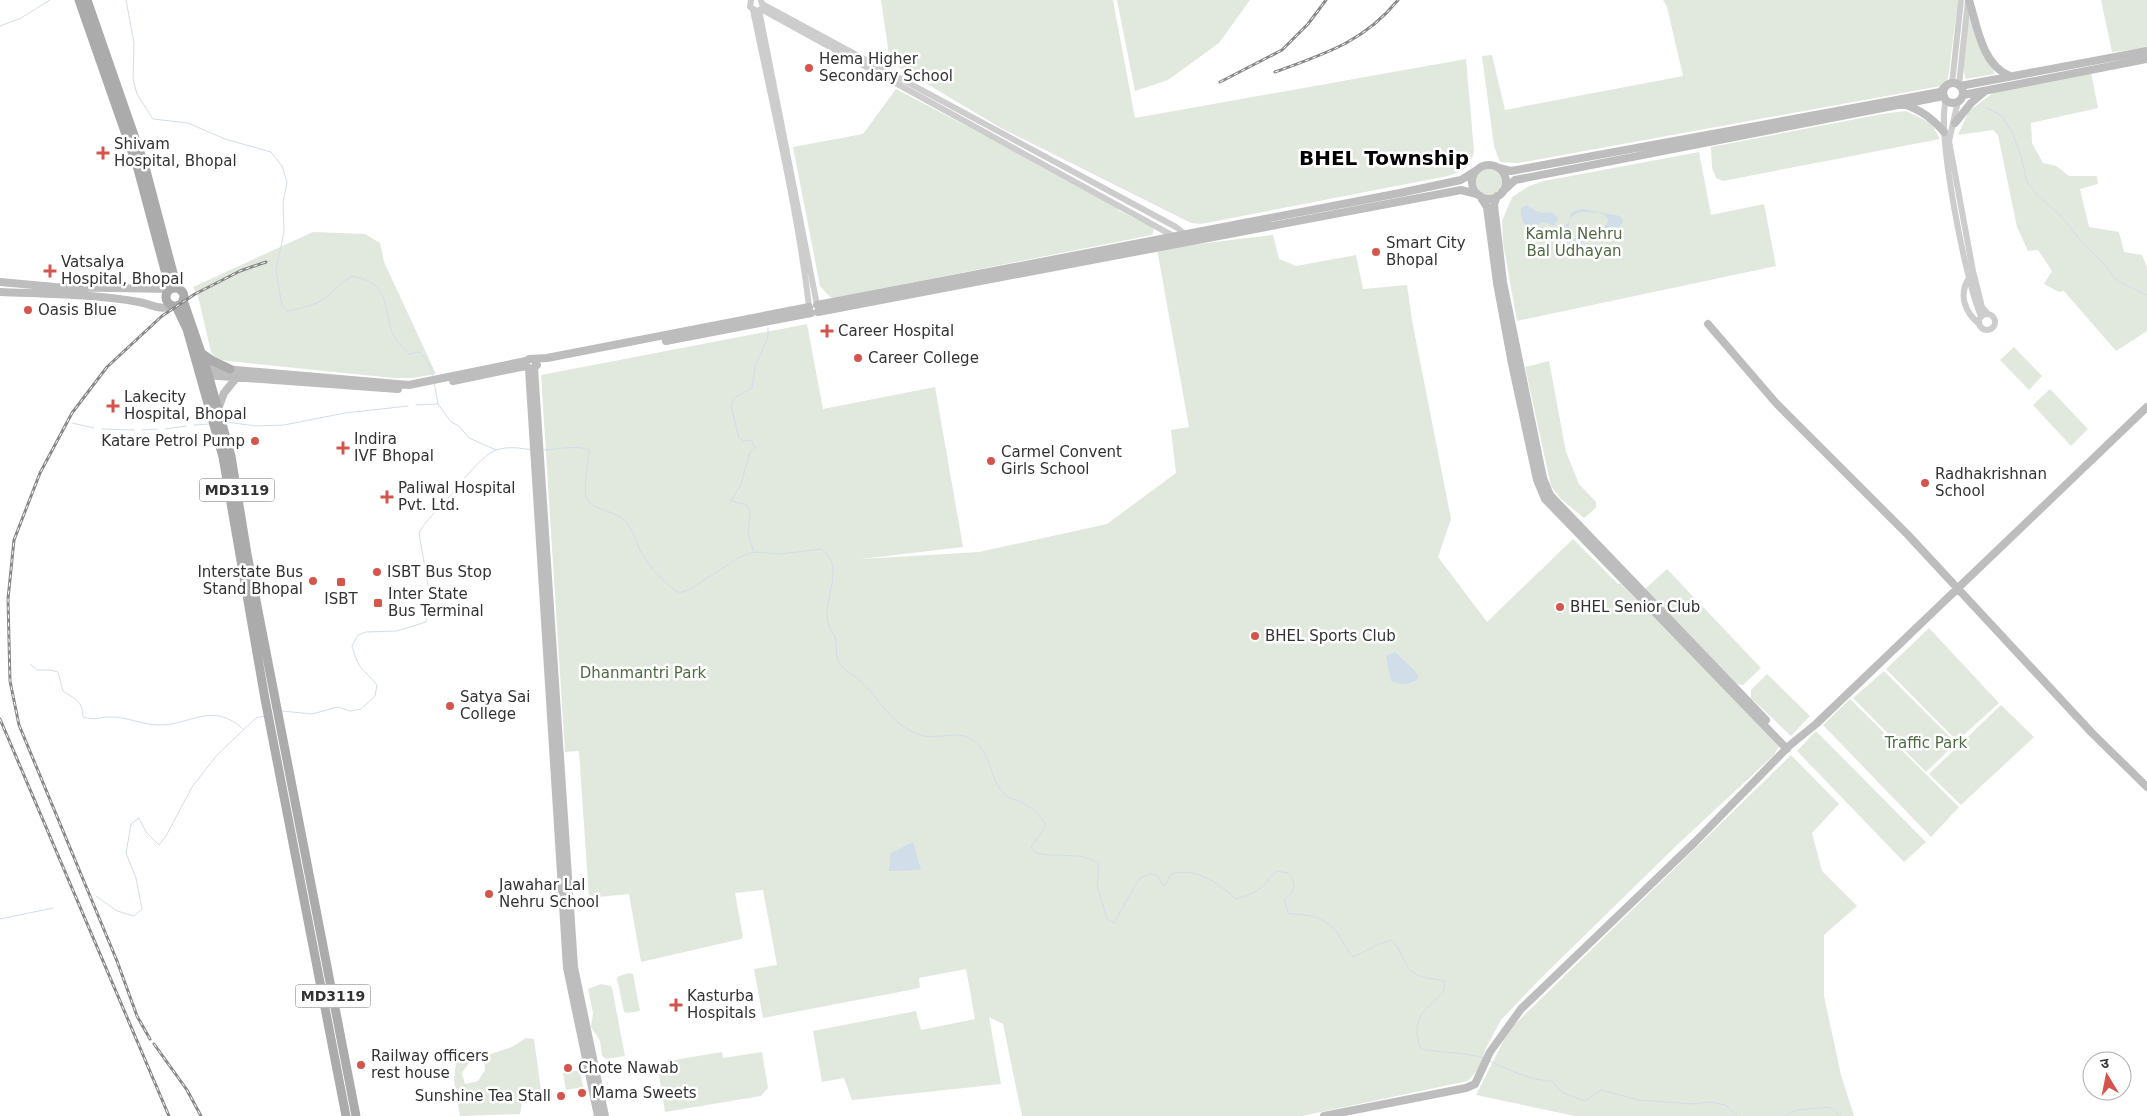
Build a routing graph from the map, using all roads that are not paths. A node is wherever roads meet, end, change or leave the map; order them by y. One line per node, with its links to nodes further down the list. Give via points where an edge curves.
1 (79, 0): 30 (main road, via 138,170)
2 (87, 0): 30 (main road, via 145,167)
3 (1961, 0): 11 (street)
4 (1968, 0): 10 (main road, via 1989,57 2001,72); 11 (street)
5 (749, 1): 6 (street, via 750,7)
6 (759, 6): 22 (street); 23 (street); 35 (street, via 770,90)
7 (2147, 52): 9 (main road)
8 (2147, 59): 9 (main road)
9 (2097, 64): 10 (main road); 12 (main road)
10 (2010, 76): 11 (main road)
11 (1954, 86): 13 (main road); 14 (main road); 18 (main road, via 1940,92 1511,171)
12 (1987, 89): 14 (main road); 16 (main road, via 1971,102)
13 (1945, 98): 14 (main road, via 1953,103); 15 (main road); 17 (street)
14 (1960, 98): 16 (street)
15 (1903, 104): 17 (main road, via 1923,112); 20 (main road, via 1515,180)
16 (1955, 123): 36 (street, via 1950,141 1973,271 1982,307)
17 (1944, 132): 28 (street)
18 (1499, 168): 19 (main road, via 1484,165); 20 (main road, via 1506,182)
19 (1475, 172): 21 (main road, via 1472,186); 22 (main road, via 1461,180)
20 (1500, 194): 21 (main road, via 1492,198); 24 (main road, via 1494,205)
21 (1479, 195): 24 (main road, via 1487,207); 25 (main road, via 1461,190)
22 (1187, 235): 23 (main road); 25 (street)
23 (1177, 237): 26 (street); 27 (main road)
24 (1495, 240): 50 (main road, via 1530,420 1550,495 1742,694)
25 (1194, 242): 26 (main road)
26 (1184, 244): 27 (main road)
27 (1125, 250): 35 (main road)
28 (1969, 278): 37 (street); 39 (street, via 1963,290 1964,299 1968,313)
29 (0, 282): 31 (main road)
30 (173, 289): 31 (main road); 33 (main road, via 183,293); 34 (main road, via 165,298)
31 (55, 291): 32 (main road); 34 (main road, via 161,308)
32 (0, 292)
33 (183, 300): 34 (main road); 40 (main road, MD3119)
34 (174, 306): 43 (main road, MD3119, via 187,329)
35 (814, 308): 41 (main road, via 547,358)
36 (1988, 314): 37 (street); 39 (street, via 1995,320 1993,328 1986,330)
37 (1981, 316): 39 (street)
38 (1708, 324): 49 (main road, via 1776,403 1908,535)
39 (1979, 324)
40 (201, 352): 42 (main road); 43 (main road, MD3119)
41 (531, 365): 45 (main road); 52 (main road, via 557,767 574,967)
42 (230, 369): 43 (main road); 45 (main road)
43 (203, 371): 44 (main road); 47 (main road, MD3119)
44 (237, 377): 45 (main road, via 410,390); 47 (main road, via 224,393)
45 (428, 384)
46 (2147, 407): 49 (main road)
47 (216, 414): 48 (main road, MD3119)
48 (219, 428): 53 (main road, MD3119, via 265,699); 54 (main road, MD3119, via 231,456)
49 (1956, 589): 50 (main road); 51 (main road)
50 (1788, 748): 57 (main road, via 1521,1009 1490,1052 1475,1084)
51 (2147, 787)
52 (591, 1061): 55 (main road); 56 (main road)
53 (346, 1116)
54 (356, 1116)
55 (598, 1116)
56 (605, 1116)
57 (1324, 1116)

